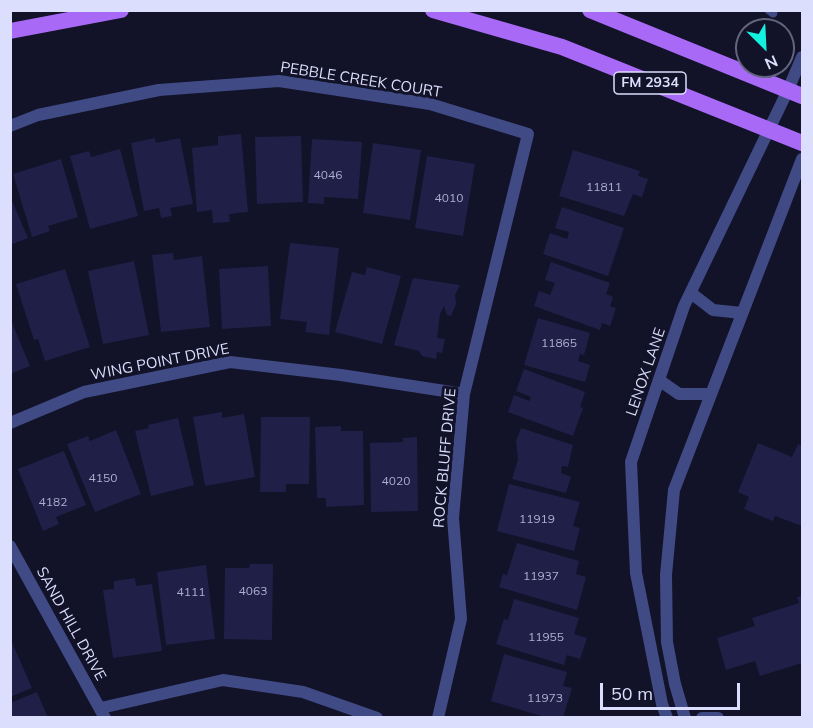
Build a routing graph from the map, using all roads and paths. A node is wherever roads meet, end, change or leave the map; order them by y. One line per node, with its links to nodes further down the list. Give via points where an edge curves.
1 (121, 10): 4 (main road)
2 (433, 10): 8 (main road, FM 2934, via 562,48)
3 (590, 10): 6 (main road, FM 2934)
4 (10, 31)
5 (802, 57): 6 (street, LENOX LANE)
6 (795, 93): 8 (street, LENOX LANE)
7 (10, 126): 9 (street, PEBBLE CREEK COURT, via 38,115 159,90 279,81 430,104)
8 (770, 129): 10 (main road, FM 2934); 12 (street, LENOX LANE)
9 (528, 134): 15 (street, ROCK BLUFF DRIVE)
10 (802, 143)
11 (802, 159): 13 (street)
12 (691, 292): 13 (street, via 713,310); 14 (street, LENOX LANE)
13 (742, 313): 16 (street)
14 (659, 380): 16 (street, via 679,394); 22 (street, LENOX LANE, via 632,462 636,573)
15 (464, 394): 17 (street, WING POINT DRIVE, via 230,362 84,392); 21 (street, ROCK BLUFF DRIVE, via 453,518 461,620)
16 (711, 394): 23 (street, via 674,490 666,575 667,642)
17 (10, 423)
18 (10, 546): 19 (street, SAND HILL DRIVE)
19 (103, 713): 20 (street, via 223,680 303,692)
20 (377, 717)
21 (438, 717)
22 (667, 717)
23 (685, 717)
24 (702, 717): 25 (street)
25 (718, 717)

